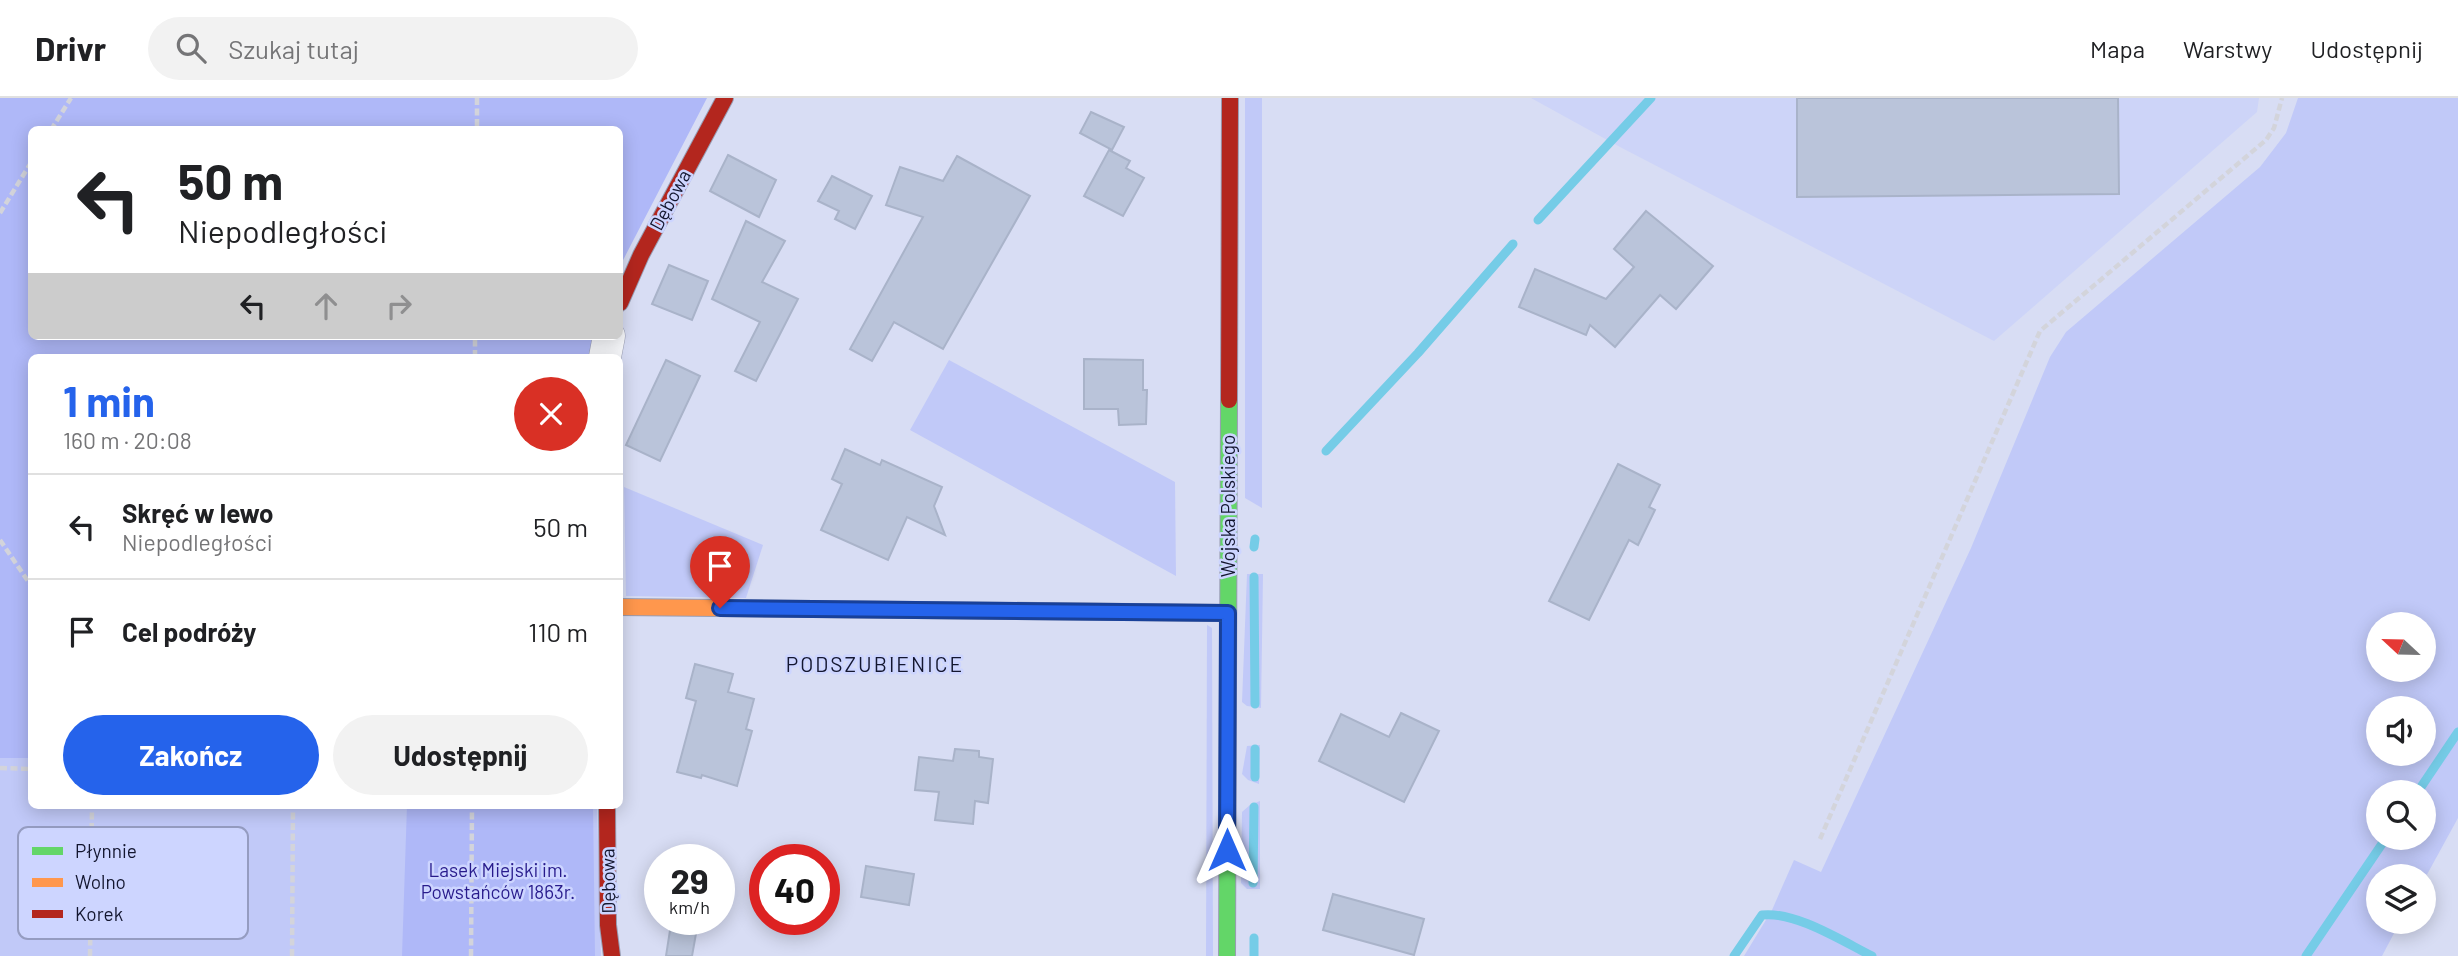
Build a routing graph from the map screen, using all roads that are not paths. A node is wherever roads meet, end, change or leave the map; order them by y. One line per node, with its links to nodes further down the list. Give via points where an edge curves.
1 (725, 98): 3 (street, Dębowa)
2 (1230, 98): 5 (street, Wojska Polskiego)
3 (623, 296)
4 (623, 607): 5 (street)
5 (1228, 613): 8 (street, Wojska Polskiego)
6 (607, 809): 7 (street, Dębowa)
7 (612, 956)
8 (1227, 956)

